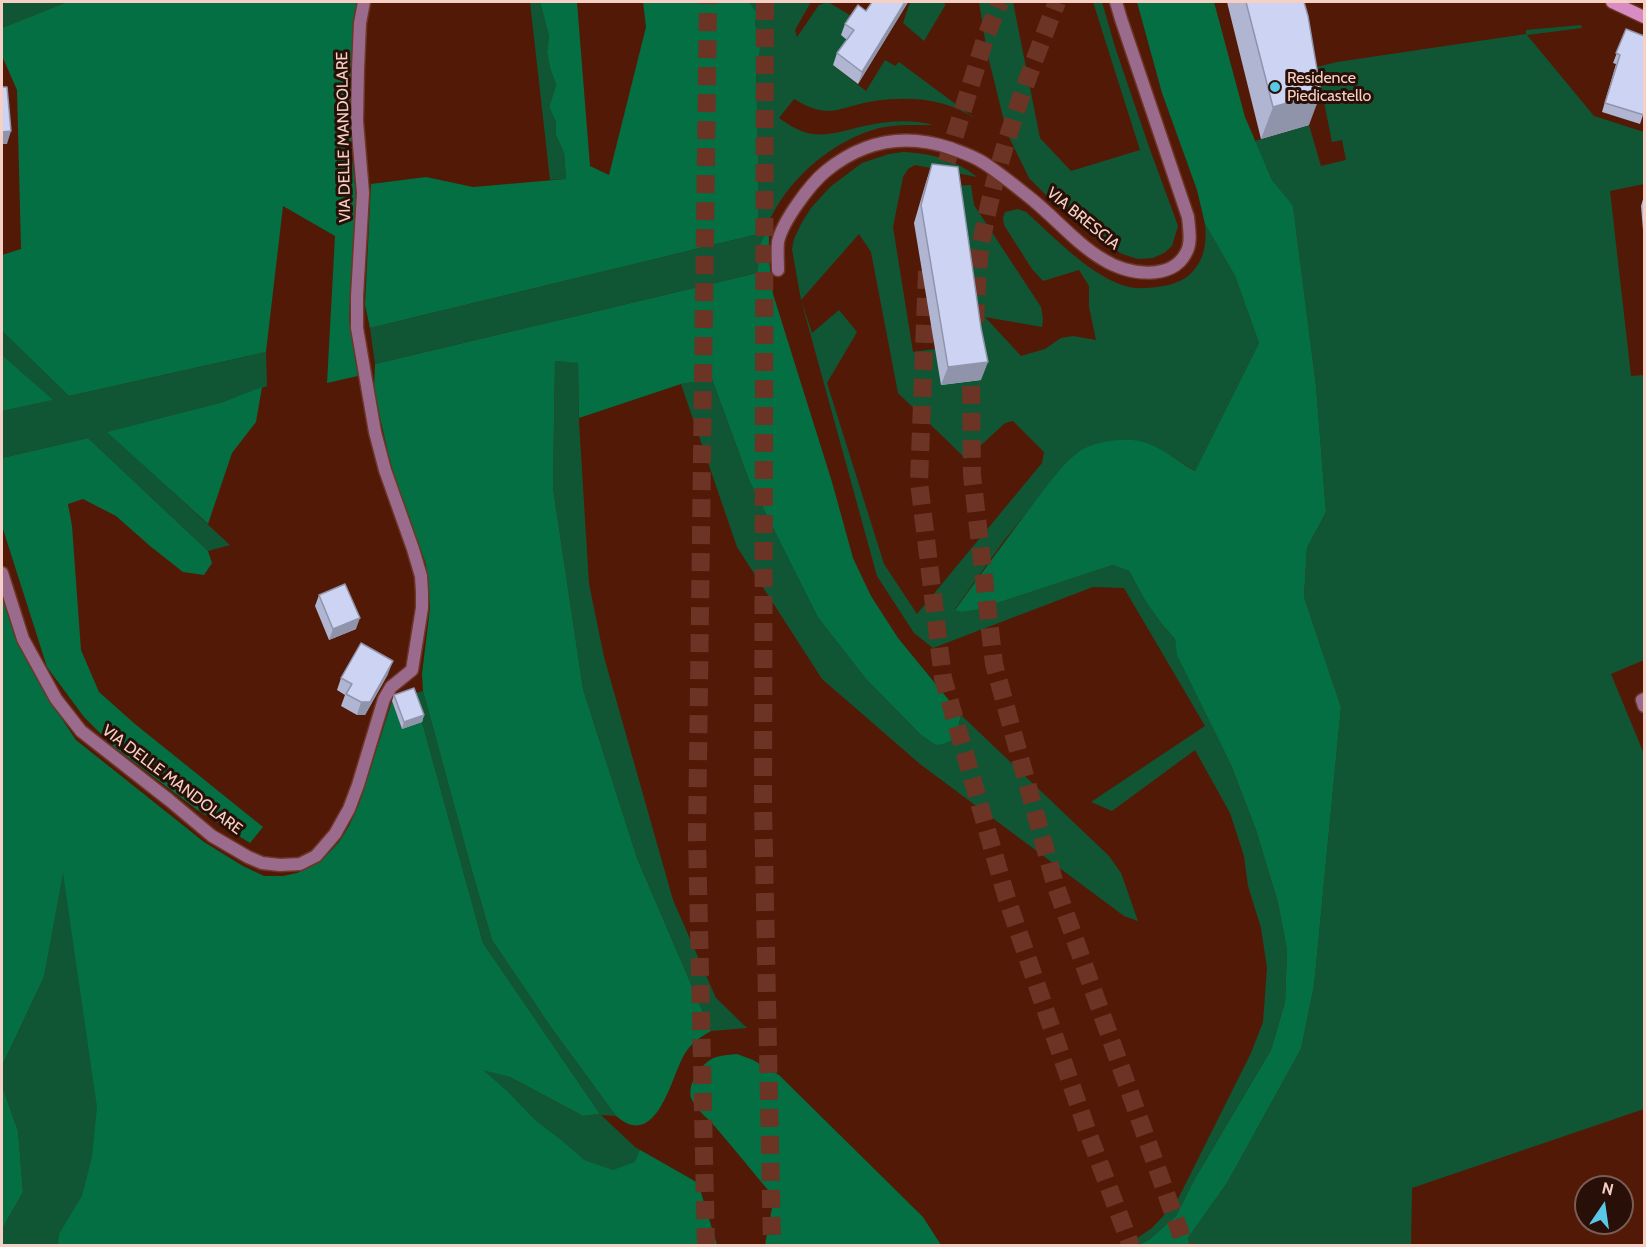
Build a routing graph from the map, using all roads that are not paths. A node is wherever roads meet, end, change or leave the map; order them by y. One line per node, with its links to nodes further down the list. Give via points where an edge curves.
1 (364, 2): 6 (street, VIA DELLE MANDOLARE, via 358,69 357,121 363,193 357,328 375,432 421,576 422,608 412,670 391,687 384,699 355,793 335,834 315,856 300,864 280,866 248,857 212,836 81,731 56,699 23,639)
2 (1116, 2): 5 (street, VIA BRESCIA, via 1188,217 1190,237 1186,253 1177,263 1151,273 1127,271 1104,261 982,161 937,144 902,140 855,151 822,175 790,216 778,241)
3 (1612, 2): 4 (street)
4 (1644, 16)
5 (778, 270)
6 (2, 573)
7 (1644, 699): 8 (street)
8 (1644, 706)

